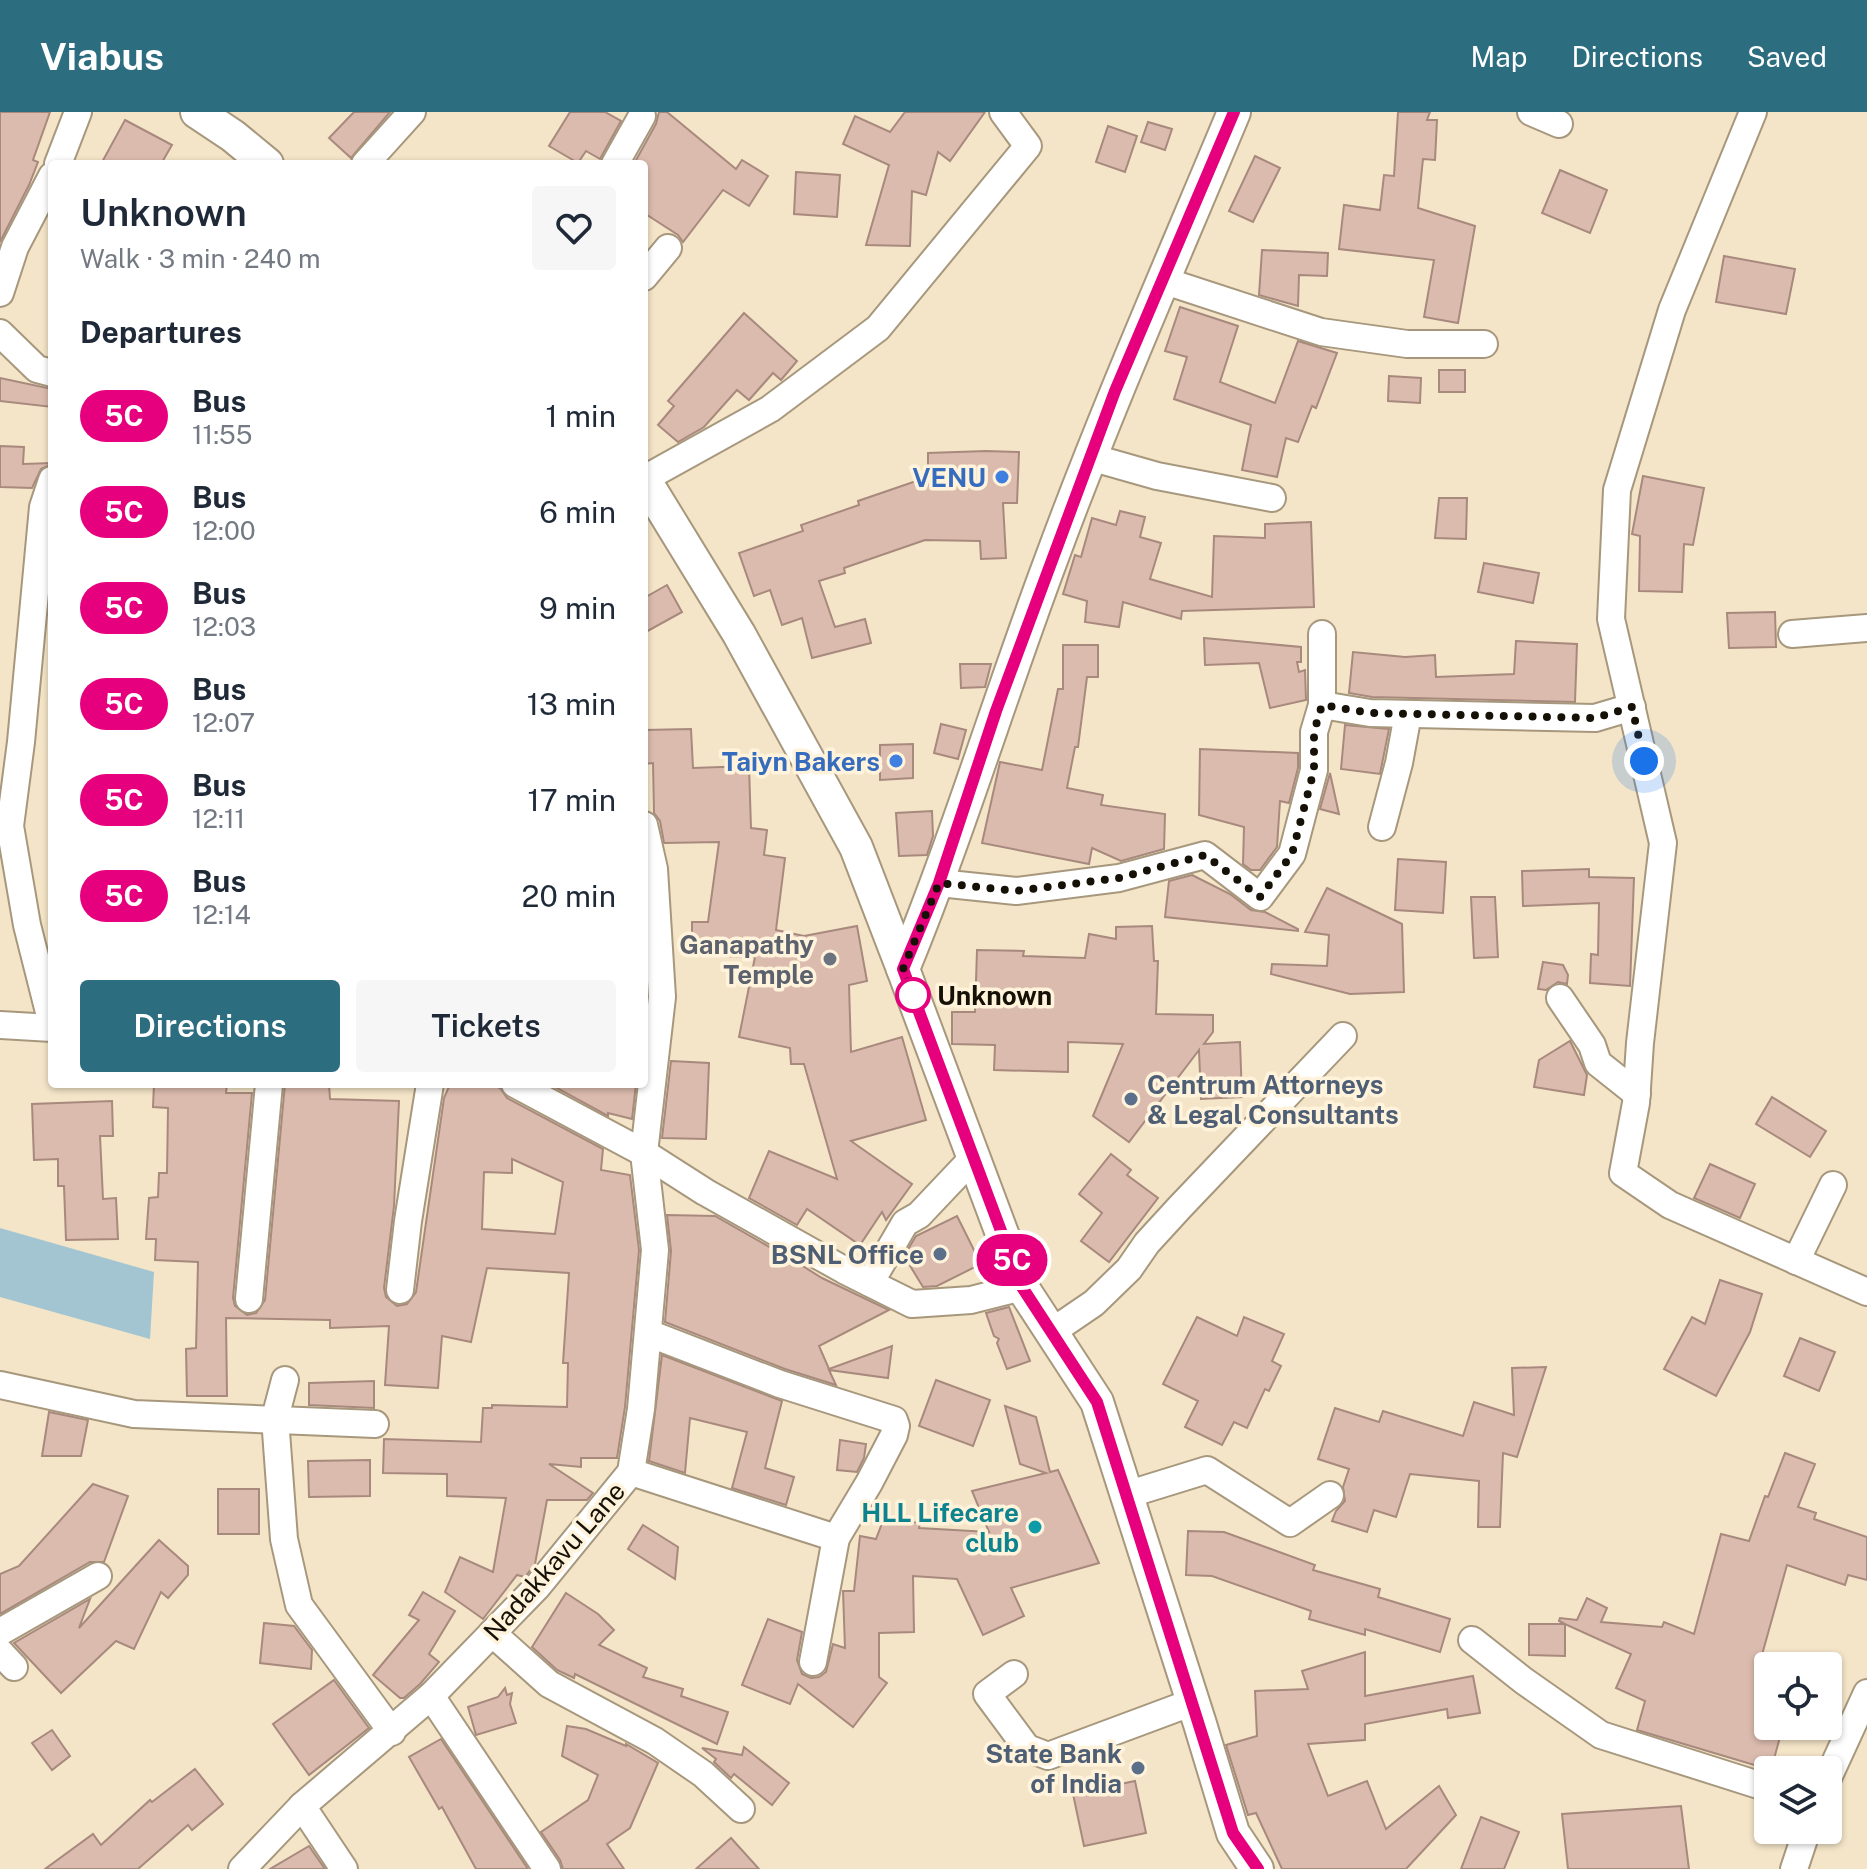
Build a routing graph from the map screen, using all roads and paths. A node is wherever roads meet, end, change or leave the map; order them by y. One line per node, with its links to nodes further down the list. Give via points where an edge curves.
1 (78, 112): 10 (street)
2 (197, 112): 11 (street)
3 (412, 112): 12 (street)
4 (1003, 112): 23 (street, via 1028,146 878,328 770,409)
5 (1234, 112): 17 (street)
6 (1531, 112): 9 (street)
7 (1753, 112): 31 (street, via 1672,310 1617,490 1611,619)
8 (642, 116): 13 (street)
9 (1559, 124)
10 (60, 160)
11 (262, 160)
12 (369, 160)
13 (617, 160)
14 (48, 184): 18 (street, via 15,247)
15 (668, 248): 16 (street)
16 (648, 272)
17 (1162, 280): 20 (street, via 1321,332 1407,344); 22 (street)
18 (0, 293)
19 (0, 333): 21 (street, via 37,369)
20 (1484, 344)
21 (48, 372)
22 (1090, 457): 26 (street); 35 (street)
23 (648, 477)
24 (648, 486): 36 (street, via 739,634 856,847)
25 (48, 492): 38 (street, via 10,826)
26 (1272, 498)
27 (1867, 628): 29 (street)
28 (1322, 634): 30 (street)
29 (1792, 634)
30 (1322, 705): 32 (street); 35 (street, via 1314,732 1314,770 1292,854 1260,897 1205,855 1119,878 1016,891)
31 (1632, 707): 32 (street, via 1595,718); 45 (street, via 1663,843)
32 (1408, 714): 33 (street)
33 (1382, 827)
34 (648, 858): 46 (street, Nadakkavu Lane, via 662,997)
35 (939, 883): 36 (street)
36 (903, 969): 47 (street)
37 (1560, 998): 45 (street, via 1598,1063)
38 (48, 1010)
39 (0, 1025): 40 (street)
40 (48, 1026)
41 (1343, 1036): 56 (street, via 1155,1234 1129,1269 1094,1303)
42 (269, 1088): 54 (street)
43 (429, 1088): 52 (street)
44 (522, 1088): 46 (street)
45 (1637, 1094): 49 (street, via 1623,1173 1670,1205)
46 (644, 1153): 50 (street); 55 (street, Nadakkavu Lane, via 655,1250)
47 (973, 1158): 50 (street, via 905,1223); 51 (street)
48 (1833, 1185): 49 (street)
49 (1796, 1261): 53 (street)
50 (870, 1283): 51 (street, via 912,1304 971,1300)
51 (1022, 1287): 56 (street)
52 (400, 1290)
53 (1867, 1292)
54 (249, 1299)
55 (648, 1333): 61 (street, Nadakkavu Lane); 64 (street, via 780,1384 894,1420 894,1435)
56 (1050, 1333): 62 (street, via 1097,1402)
57 (285, 1380): 59 (street)
58 (0, 1385): 59 (street, via 134,1414)
59 (275, 1418): 60 (street); 74 (street, via 284,1539 299,1605)
60 (375, 1424)
61 (631, 1472): 64 (street); 67 (street, Nadakkavu Lane, via 537,1587)
62 (1126, 1495): 63 (street, via 1207,1470 1290,1523); 73 (street)
63 (1330, 1495)
64 (836, 1538): 69 (street)
65 (98, 1576): 66 (street)
66 (0, 1632)
67 (492, 1633): 72 (street, Nadakkavu Lane); 78 (street, via 549,1684 655,1741)
68 (1472, 1640): 76 (street, via 1601,1735)
69 (813, 1662)
70 (1014, 1674): 73 (street, via 987,1694 1027,1748 1048,1756)
71 (1867, 1693): 75 (street)
72 (431, 1696): 74 (street, Nadakkavu Lane); 82 (street)
73 (1193, 1702): 83 (street, via 1233,1833)
74 (392, 1732): 77 (street, Nadakkavu Lane)
75 (1838, 1756)
76 (1754, 1784)
77 (302, 1806): 80 (street, Nadakkavu Lane); 81 (street)
78 (741, 1809)
79 (1802, 1844): 84 (street)
80 (242, 1869)
81 (344, 1869)
82 (547, 1869)
83 (1257, 1869)
84 (1794, 1869)

